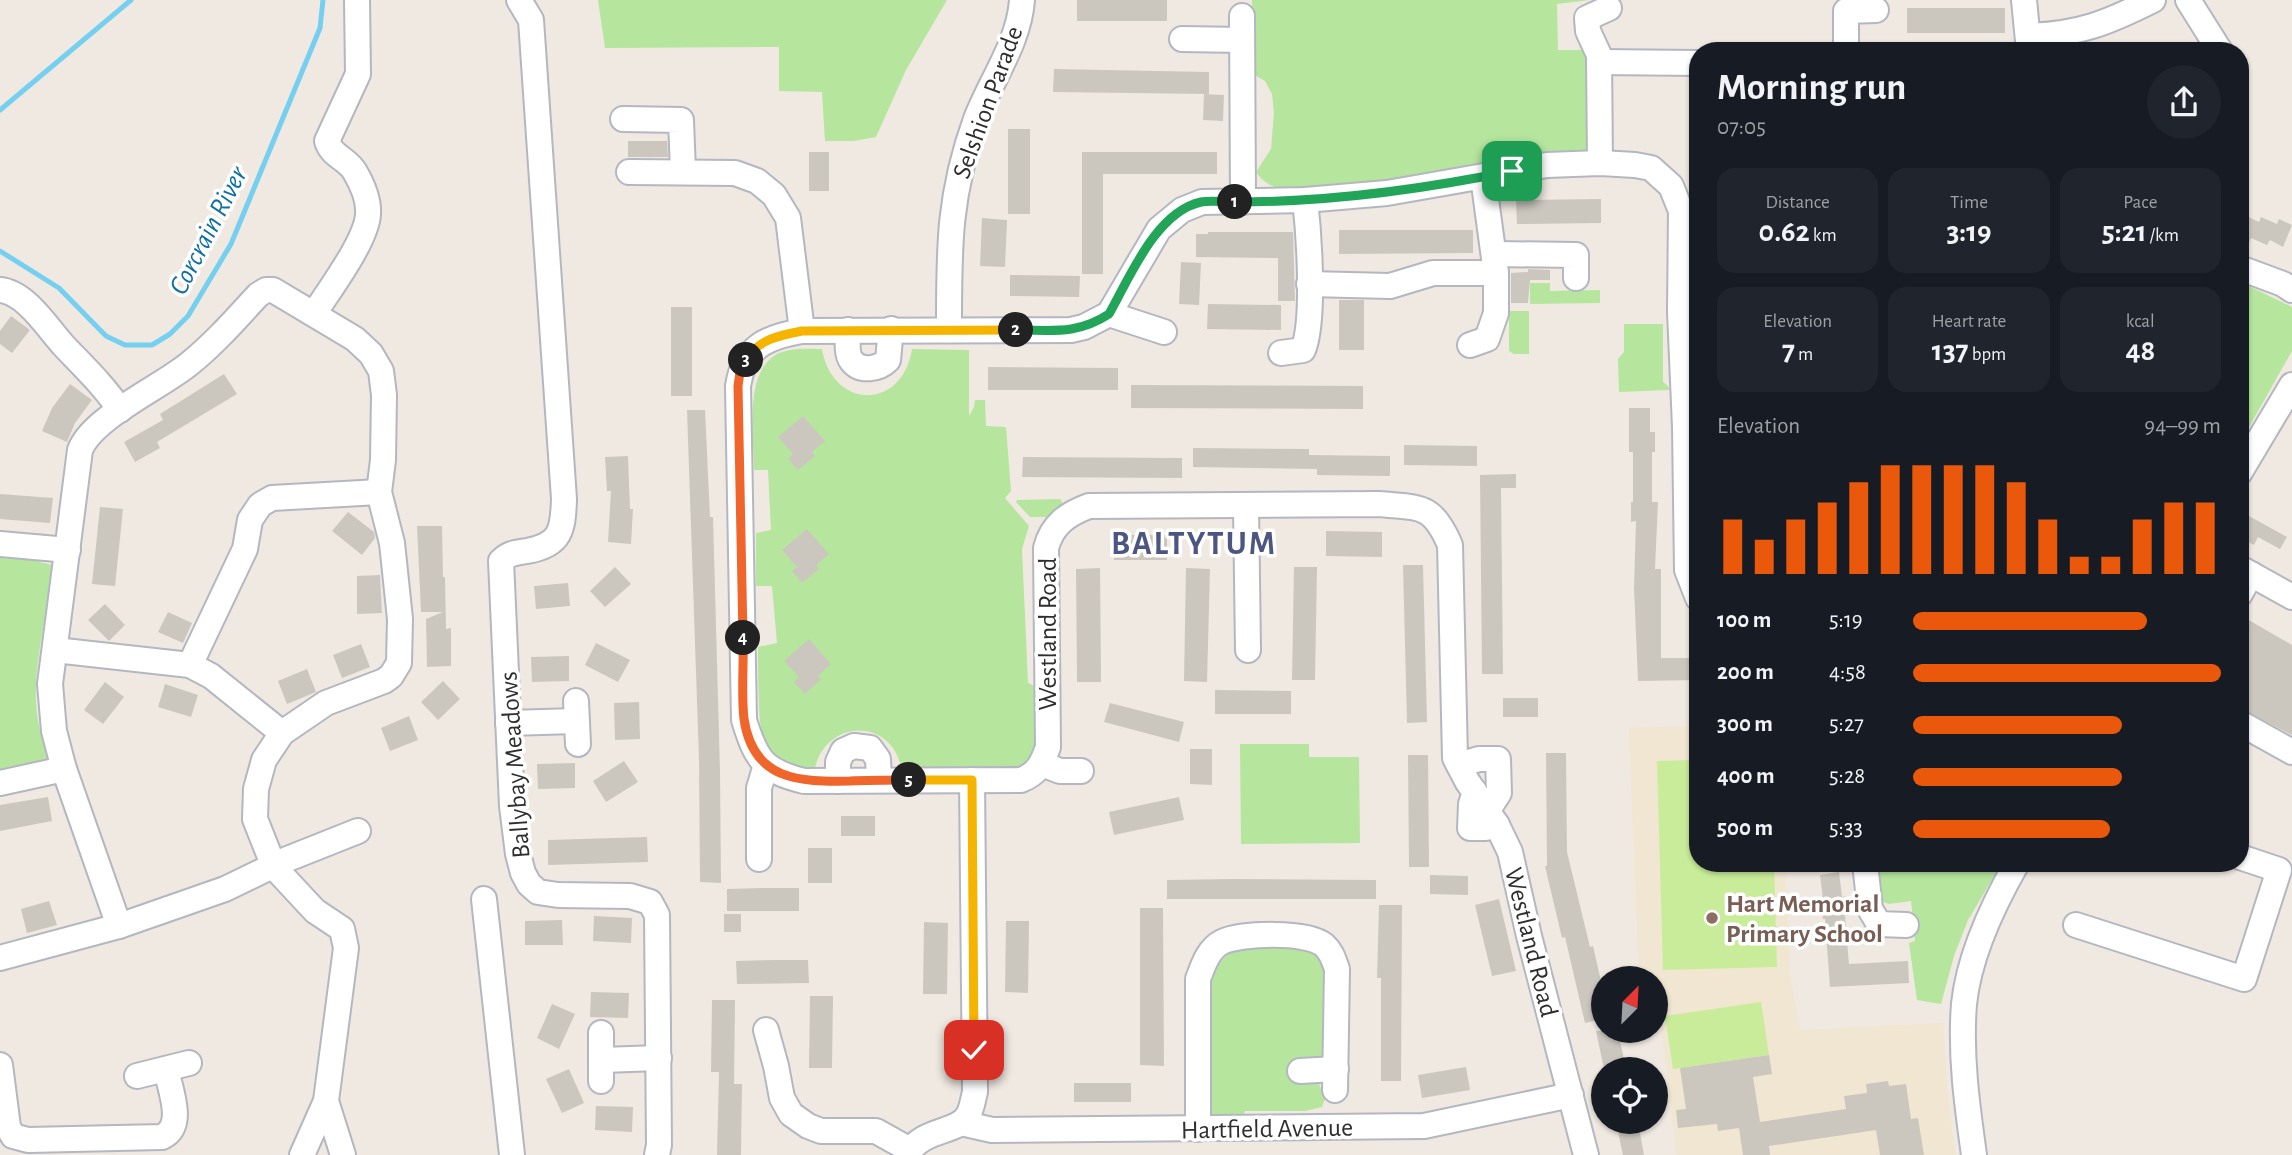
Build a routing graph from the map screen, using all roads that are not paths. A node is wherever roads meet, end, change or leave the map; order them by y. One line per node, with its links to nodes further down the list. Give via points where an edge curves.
1 (356, 0): 30 (street, via 358,75 327,141 355,172 365,194 368,218)
2 (519, 0): 55 (street, Ballybay Meadows, via 531,20 564,499 563,524 550,545 508,554 501,561)
3 (1022, 0): 34 (street, Selshion Parade, via 1013,40 976,120 954,197)
4 (2024, 0): 11 (street)
5 (2153, 0): 12 (street, via 2102,25)
6 (2188, 0): 13 (street)
7 (1609, 8): 14 (street, via 1587,18)
8 (1876, 10): 10 (street, via 1846,11)
9 (1182, 39): 22 (street, via 1242,28)
10 (1846, 42)
11 (2029, 42)
12 (2033, 42)
13 (2214, 42)
14 (1599, 62): 15 (street); 17 (street)
15 (1689, 63)
16 (623, 119): 19 (street, via 681,120)
17 (1600, 163): 20 (street, via 1547,165); 23 (street, via 1651,168 1671,186)
18 (629, 172): 19 (street)
19 (682, 172): 35 (street, via 735,173 757,181 774,195 788,218)
20 (1483, 177): 21 (street); 24 (street)
21 (1306, 200): 22 (street); 27 (street)
22 (1243, 202): 31 (street, via 1202,202 1182,210 1158,229)
23 (1689, 252): 40 (street, via 1680,312)
24 (1495, 264): 26 (street, via 1576,255); 27 (street, via 1433,273 1390,286); 37 (street, via 1496,313 1488,339)
25 (2249, 271): 29 (street)
26 (1576, 278)
27 (1309, 284): 38 (street, via 1308,339 1303,350)
28 (0, 290): 41 (street, via 13,294 40,316)
29 (2292, 290)
30 (314, 314): 41 (street, via 273,290 265,290 190,363); 43 (street, via 355,339 381,371)
31 (1109, 314): 34 (street, via 1071,330); 36 (street)
32 (848, 330): 33 (street); 33 (street, via 851,360 871,369 888,360); 35 (street)
33 (891, 330): 34 (street)
34 (949, 330)
35 (802, 331): 60 (street, via 764,342 749,355 738,386 744,720 753,748)
36 (1164, 332)
37 (1470, 345)
38 (1281, 353)
39 (2292, 385): 42 (street)
40 (1689, 406)
41 (120, 410): 47 (street, via 89,435 80,450)
42 (2249, 457)
43 (380, 492): 53 (street, via 272,498 260,505); 57 (street, via 398,593 400,663 384,681 326,703)
44 (1689, 498): 48 (street)
45 (1246, 506): 52 (street); 59 (street, Westland Road, via 1088,506 1069,513 1059,523 1046,548 1048,747); 61 (street, Westland Road, via 1379,504 1432,513 1450,545 1455,758)
46 (0, 544): 47 (street)
47 (68, 550): 51 (street)
48 (1689, 575)
49 (2249, 581): 50 (street)
50 (2292, 597)
51 (55, 650): 53 (street); 62 (street, via 50,684 54,731)
52 (1248, 650)
53 (190, 665): 57 (street, via 211,676)
54 (577, 722): 55 (street)
55 (508, 723): 82 (street, Ballybay Meadows, via 517,854 529,884 538,892 558,895 630,896 650,902 657,915)
56 (2249, 728): 58 (street)
57 (282, 733): 72 (street, via 264,760 256,789 255,819)
58 (2292, 752)
59 (1042, 764): 63 (street, via 1060,771); 65 (street, via 1021,780)
60 (766, 765): 66 (street, via 783,776 804,781); 70 (street, via 759,789)
61 (1460, 765): 68 (street, Westland Road); 68 (street, via 1498,760 1499,793)
62 (64, 769): 67 (street); 78 (street)
63 (1081, 771)
64 (879, 780): 65 (street); 66 (street); 66 (street, via 878,759 870,748 854,746 843,751)
65 (972, 780): 88 (street, via 975,1093)
66 (838, 781)
67 (0, 783)
68 (1487, 809): 86 (street, Westland Road, via 1510,852)
69 (358, 831): 72 (street)
70 (759, 859)
71 (2249, 860): 77 (street, via 2279,870 2244,979)
72 (274, 867): 78 (street); 87 (street, via 315,911 342,929 346,948)
73 (1866, 872): 76 (street, via 1870,909 1879,925)
74 (2012, 872): 96 (street, via 1988,922 1965,1001 1964,1089)
75 (484, 899): 93 (street)
76 (1906, 925)
77 (2076, 925)
78 (119, 926): 79 (street)
79 (0, 958)
80 (766, 1030): 90 (street, via 782,1098 791,1114 821,1131 876,1131)
81 (601, 1033): 82 (street, via 601,1070)
82 (659, 1058): 94 (street, Ballybay Meadows)
83 (0, 1065): 85 (street, via 8,1127 13,1136 27,1140 169,1134 176,1116 177,1066)
84 (1300, 1071): 89 (street, via 1335,1080 1337,969 1331,953 1305,936 1244,937 1220,943 1207,957 1198,979)
85 (137, 1076)
86 (1571, 1095): 89 (street, Hartfield Avenue, via 1424,1126); 95 (street, Westland Road)
87 (326, 1101): 91 (street); 92 (street)
88 (961, 1123): 89 (street, Hartfield Avenue, via 992,1130); 90 (street, via 930,1133)
89 (1198, 1129)
90 (909, 1153)
91 (302, 1155)
92 (344, 1155)
93 (512, 1155)
94 (657, 1155)
95 (1586, 1155)
96 (1974, 1155)

